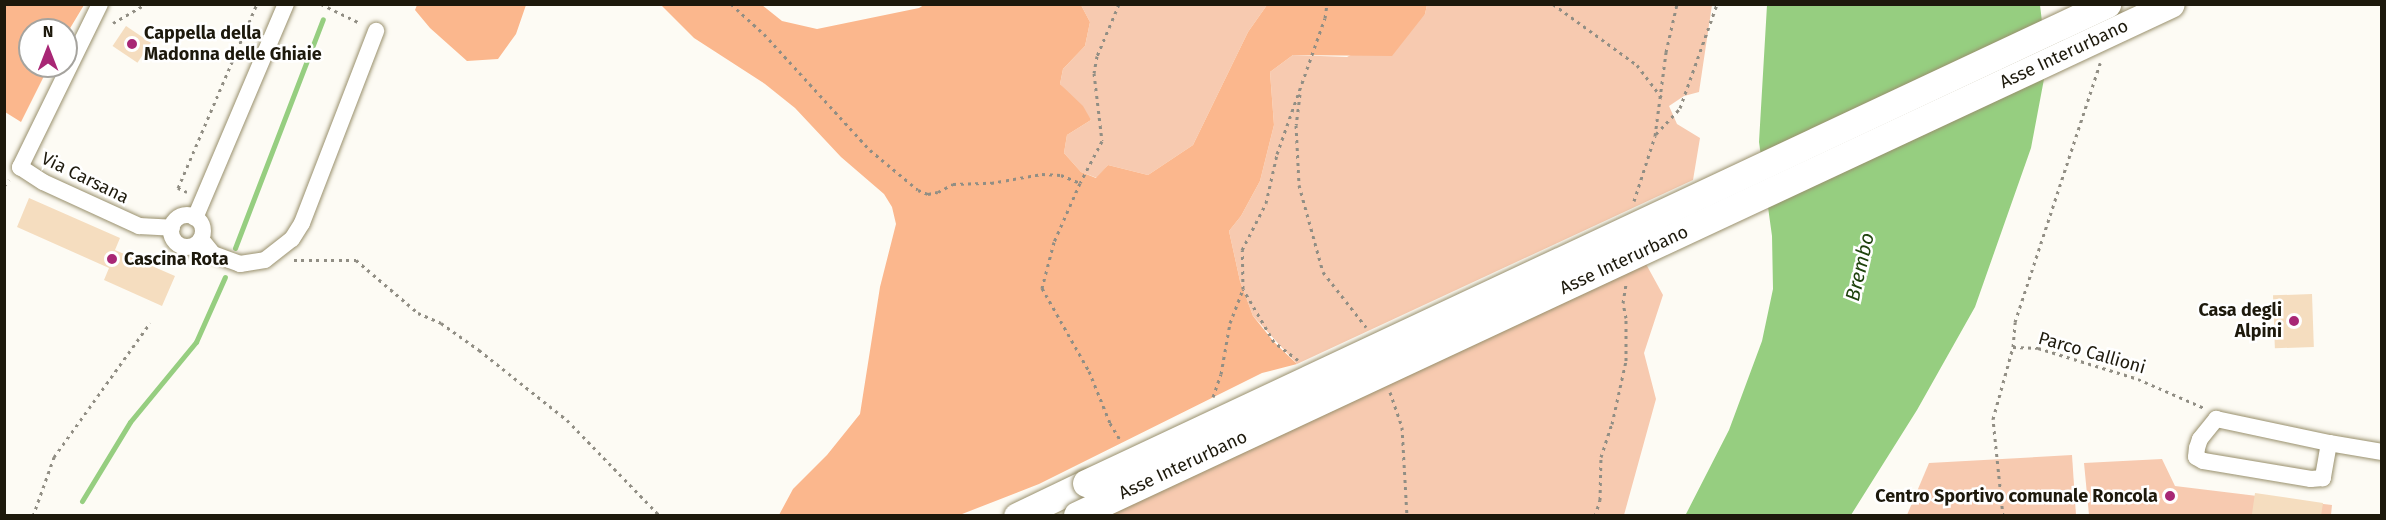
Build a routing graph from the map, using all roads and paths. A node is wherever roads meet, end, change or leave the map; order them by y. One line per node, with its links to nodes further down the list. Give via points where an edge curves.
1 (100, 4): 24 (street, Via Carsana, via 20,167 43,182 139,226)
2 (146, 4): 14 (path)
3 (257, 4): 21 (path, via 178,188)
4 (286, 4): 21 (street)
5 (321, 4): 15 (path)
6 (732, 4): 20 (path, via 870,150 918,190 928,194 953,184 991,183 1042,174 1060,175)
7 (1119, 4): 20 (path, via 1094,73 1102,141)
8 (1327, 4): 17 (path)
9 (1553, 4): 18 (path, via 1637,65)
10 (1677, 4): 18 (path, via 1666,52)
11 (1717, 4): 19 (path, via 1680,108)
12 (2107, 4): 42 (highway, Asse Interurbano, bridge)
13 (2171, 4): 39 (highway, Asse Interurbano, bridge)
14 (113, 23)
15 (376, 31): 26 (street, via 302,223 282,249)
16 (2101, 61): 31 (path, via 2015,322)
17 (1301, 86): 28 (path, via 1277,154 1266,203 1242,250); 30 (path, via 1296,125 1299,185 1308,218 1323,272)
18 (1662, 98): 19 (path)
19 (1655, 136): 22 (path)
20 (1080, 183): 37 (path, via 1054,242 1042,288 1089,371)
21 (202, 199): 23 (street)
22 (1633, 206)
23 (195, 218): 24 (street, Via Carsana, via 181,217); 25 (street, via 202,225)
24 (172, 228): 25 (street, via 176,242 184,247 194,246)
25 (201, 239): 26 (street, via 213,254 223,259 240,264)
26 (265, 260): 41 (path, via 356,260 418,313 441,323 479,350 567,420)
27 (1627, 275): 44 (path, via 1623,303 1626,361 1601,457 1600,500)
28 (1243, 289): 32 (path, via 1274,342); 34 (path, via 1230,323 1221,374)
29 (150, 323): 40 (path, via 54,457)
30 (1368, 329)
31 (2013, 347): 35 (path, Parco Callioni, via 2038,348 2138,379 2192,401); 45 (path, Parco Callioni, via 1993,419)
32 (1302, 363)
33 (1386, 382): 43 (path, via 1402,427)
34 (1210, 407)
35 (2216, 419): 36 (street); 36 (street, via 2197,448 2196,457 2203,461 2317,480 2323,478)
36 (2329, 443): 38 (street)
37 (1124, 446)
38 (2382, 452)
39 (1076, 515)
40 (33, 516)
41 (660, 516)
42 (1017, 516)
43 (1407, 516)
44 (1595, 516)
45 (2003, 516)

